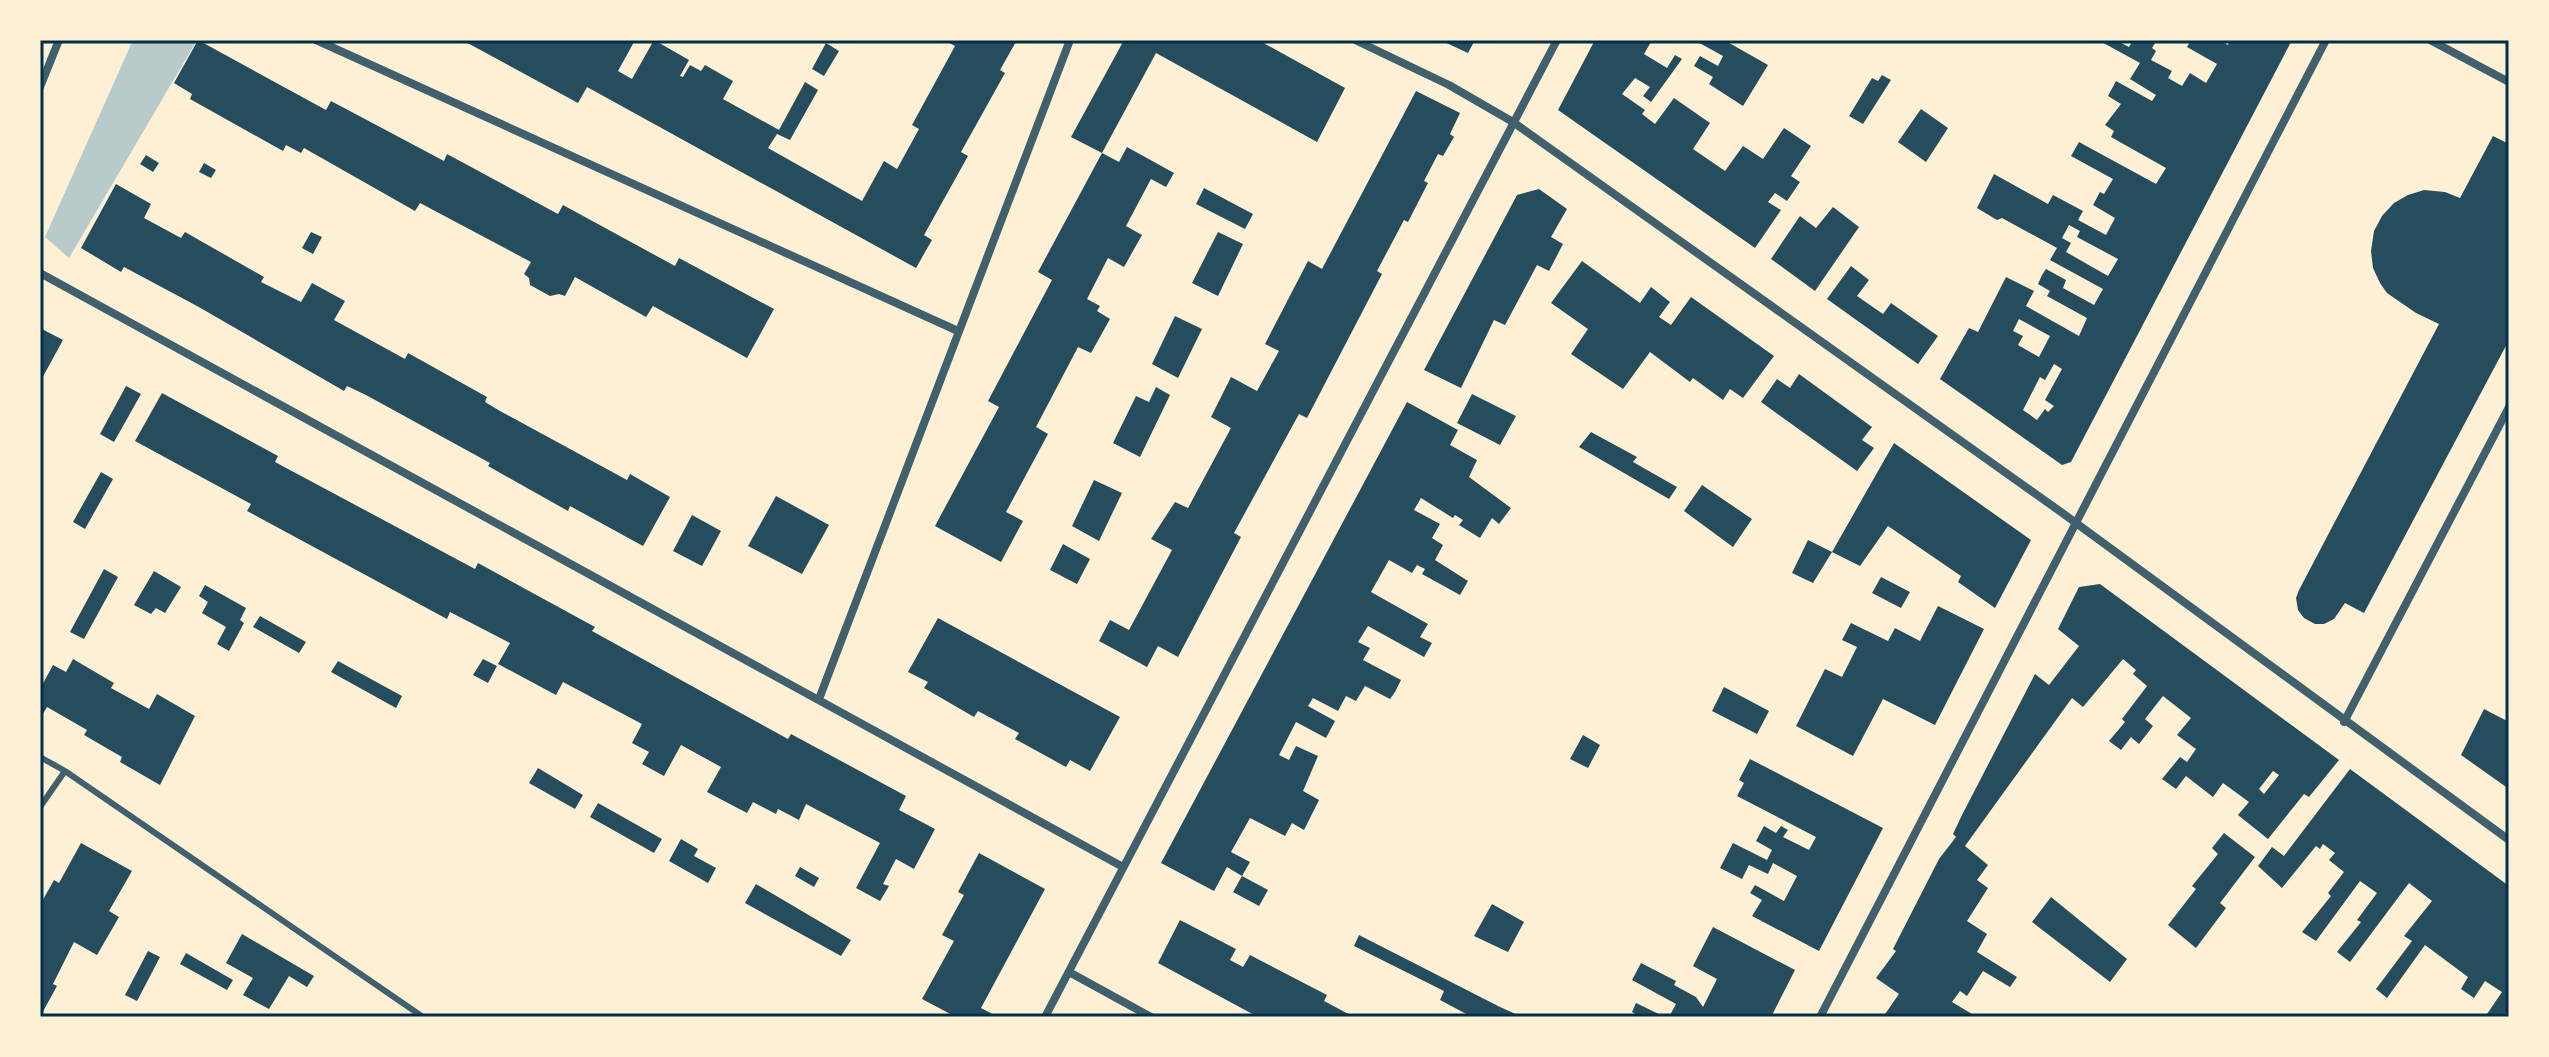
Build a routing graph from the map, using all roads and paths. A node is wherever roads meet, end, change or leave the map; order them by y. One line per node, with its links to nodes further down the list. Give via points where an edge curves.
1 (59, 40): 9 (street)
2 (316, 40): 12 (street)
3 (1070, 40): 12 (street)
4 (1355, 40): 10 (street)
5 (1557, 40): 10 (street)
6 (2326, 40): 14 (street)
7 (2430, 40): 8 (street)
8 (2509, 82)
9 (40, 87)
10 (1513, 122): 14 (street); 21 (street)
11 (40, 273): 15 (street)
12 (958, 331): 15 (street)
13 (2509, 407): 16 (street)
14 (2076, 524): 16 (street); 26 (street)
15 (819, 699): 21 (street)
16 (2344, 722): 20 (street)
17 (40, 757): 18 (lane)
18 (65, 771): 19 (lane); 23 (lane)
19 (40, 807)
20 (2509, 840)
21 (1123, 867): 22 (street)
22 (1069, 972): 24 (street); 25 (street)
23 (423, 1017)
24 (1045, 1017)
25 (1151, 1017)
26 (1820, 1017)

